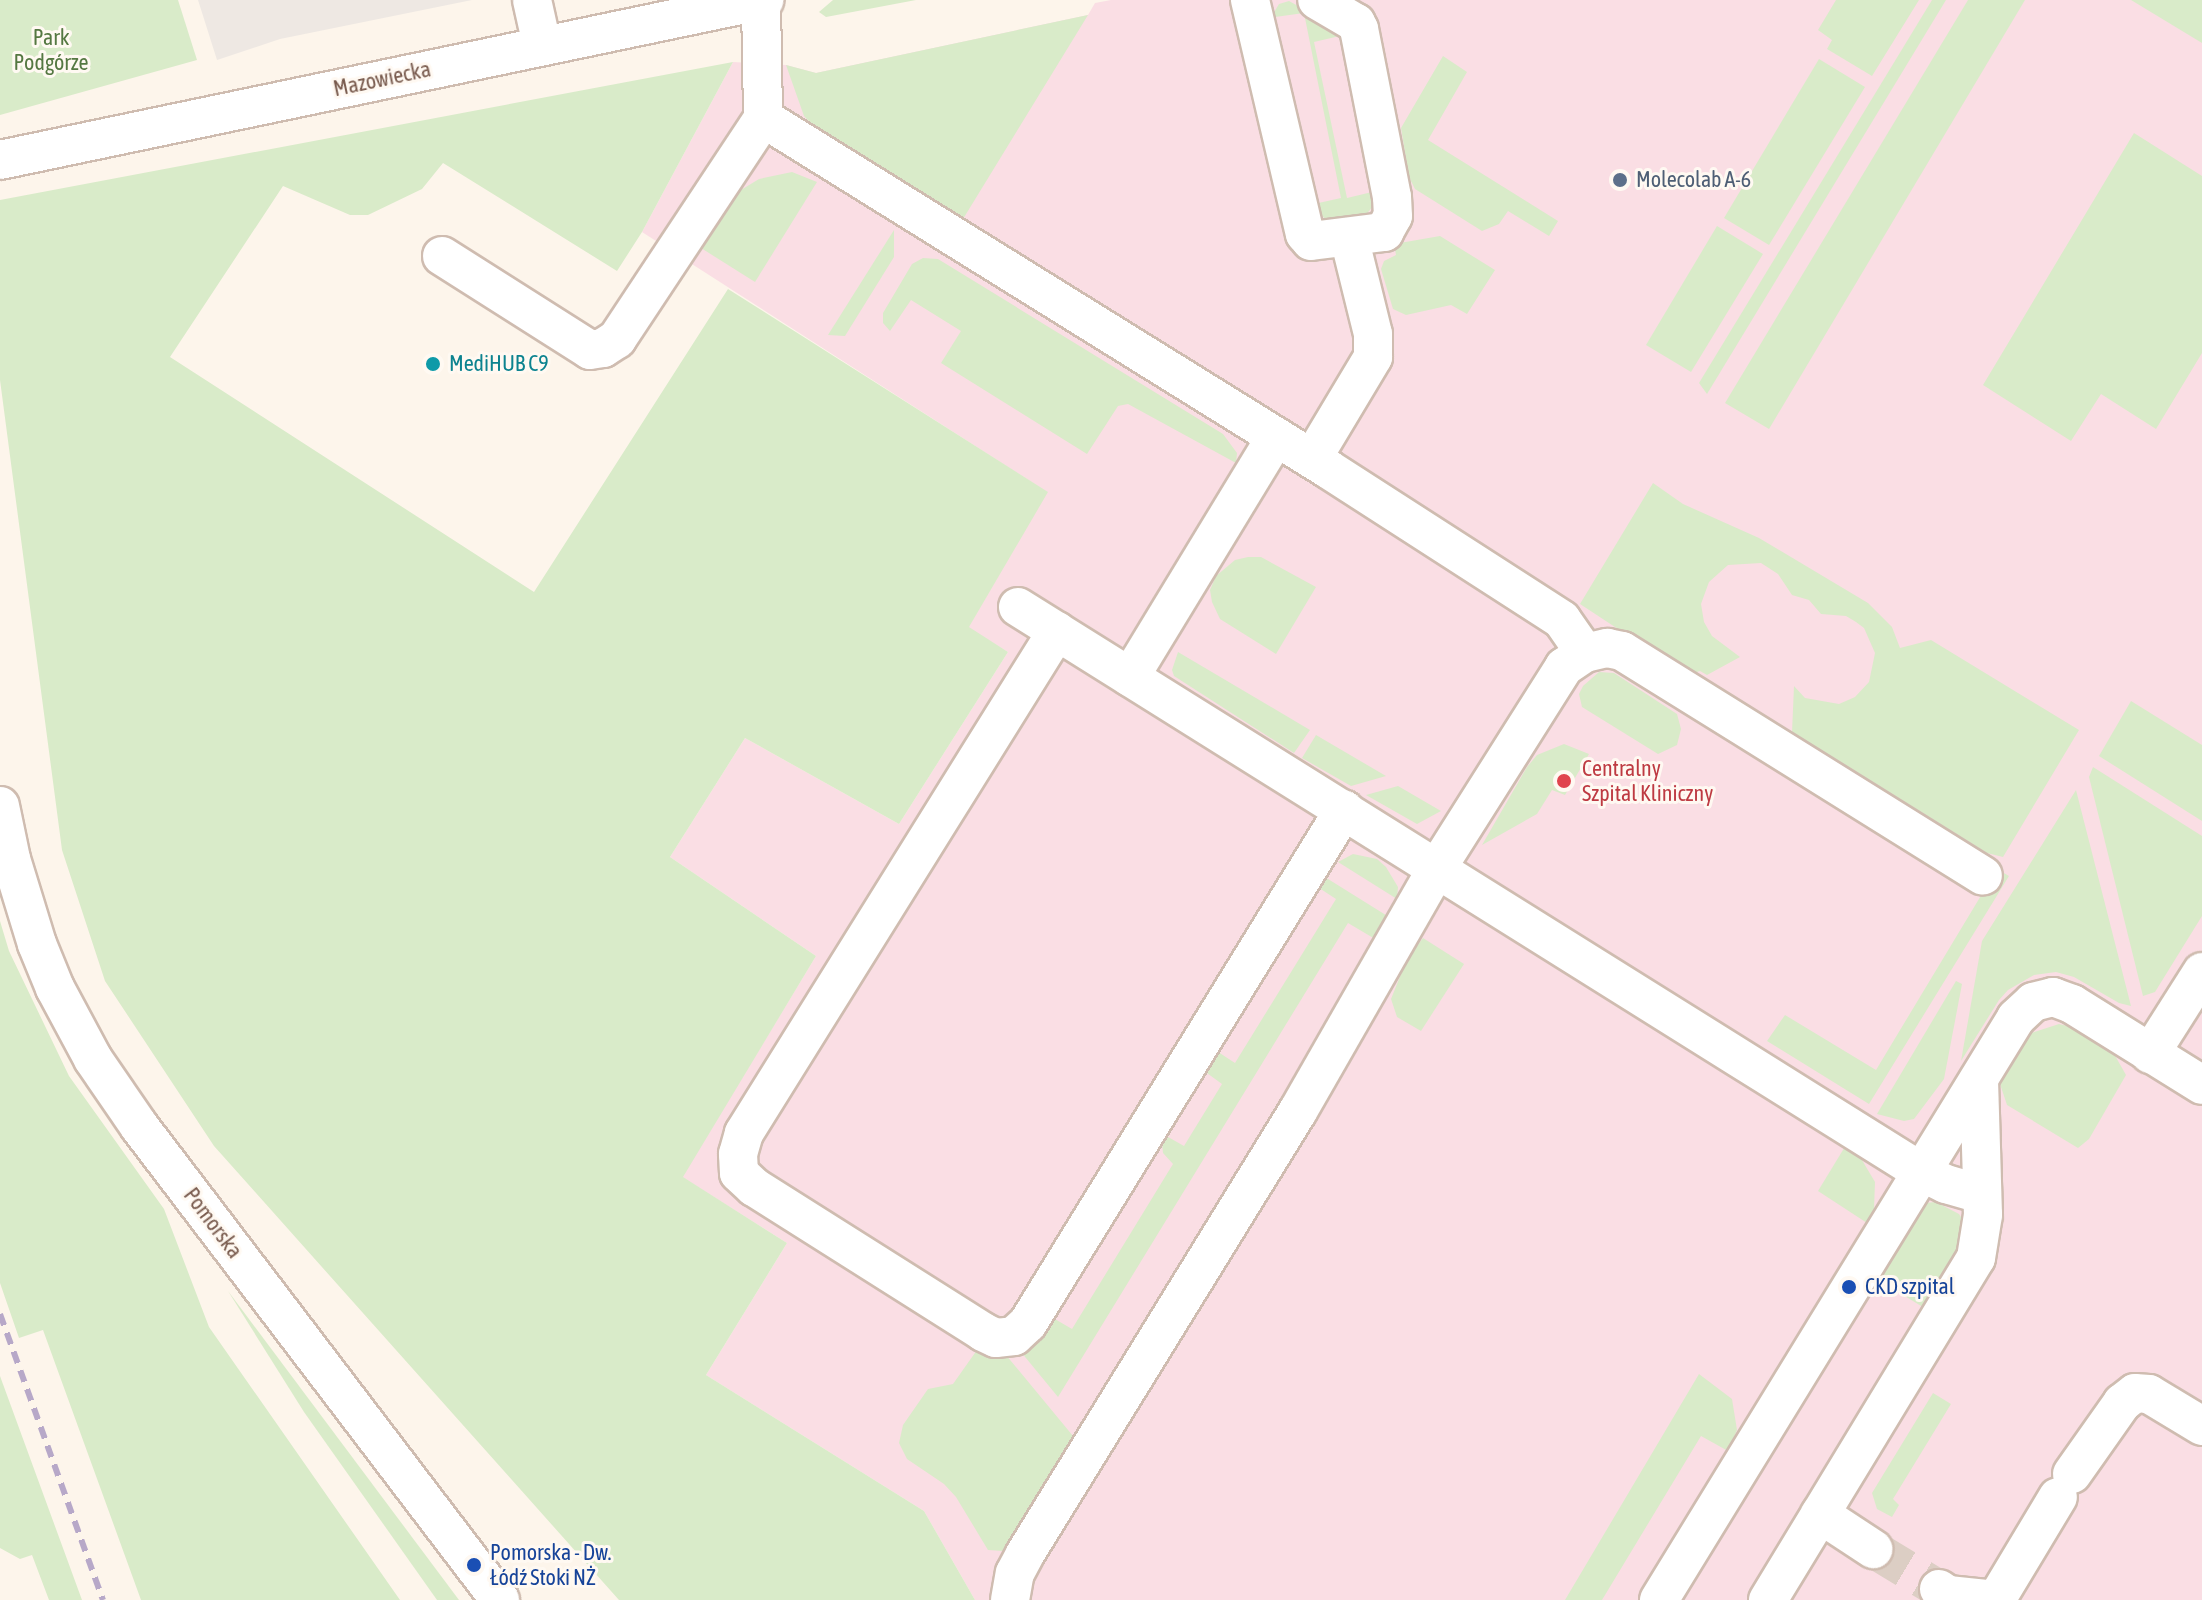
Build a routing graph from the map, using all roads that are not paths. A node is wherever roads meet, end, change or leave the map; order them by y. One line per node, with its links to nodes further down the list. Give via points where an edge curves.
1 (532, 0): 5 (street)
2 (762, 0): 5 (street, Mazowiecka); 6 (street)
3 (1250, 0): 8 (street, via 1302,229 1311,241)
4 (1317, 0): 8 (street, via 1359,29 1392,197 1390,227)
5 (542, 45): 7 (street, Mazowiecka)
6 (763, 118): 9 (street, via 617,339 603,348 590,350); 10 (street)
7 (0, 160)
8 (1349, 237): 11 (street, via 1373,334 1373,357)
9 (442, 256)
10 (1276, 437): 11 (street); 15 (street)
11 (1312, 459): 14 (street, via 1568,624)
12 (1018, 607): 13 (street)
13 (1057, 631): 15 (street); 17 (street, via 744,1133 738,1154 739,1173 754,1187 983,1332 996,1338 1014,1336 1028,1323)
14 (1585, 653): 18 (street, via 1564,667); 19 (street, via 1622,651)
15 (1130, 677): 17 (street)
16 (0, 806): 30 (street, Pomorska, via 37,944 93,1059)
17 (1344, 810): 18 (street)
18 (1437, 868): 24 (street); 31 (street, via 1298,1111 1025,1554)
19 (1983, 876)
20 (2202, 972): 21 (street)
21 (2150, 1054): 22 (street, via 2053,997 2033,1002 2016,1018); 23 (street)
22 (1979, 1080): 24 (street); 25 (street)
23 (2202, 1085)
24 (1920, 1171): 25 (street); 32 (street)
25 (1982, 1194): 27 (street, via 1976,1258)
26 (2202, 1426): 34 (street, via 2149,1394 2135,1393 2122,1403)
27 (1820, 1514): 28 (street); 33 (street)
28 (1873, 1549)
29 (1939, 1589): 34 (street, via 1948,1595)
30 (500, 1600)
31 (1010, 1600)
32 (1659, 1600)
33 (1768, 1600)
34 (1996, 1600)

